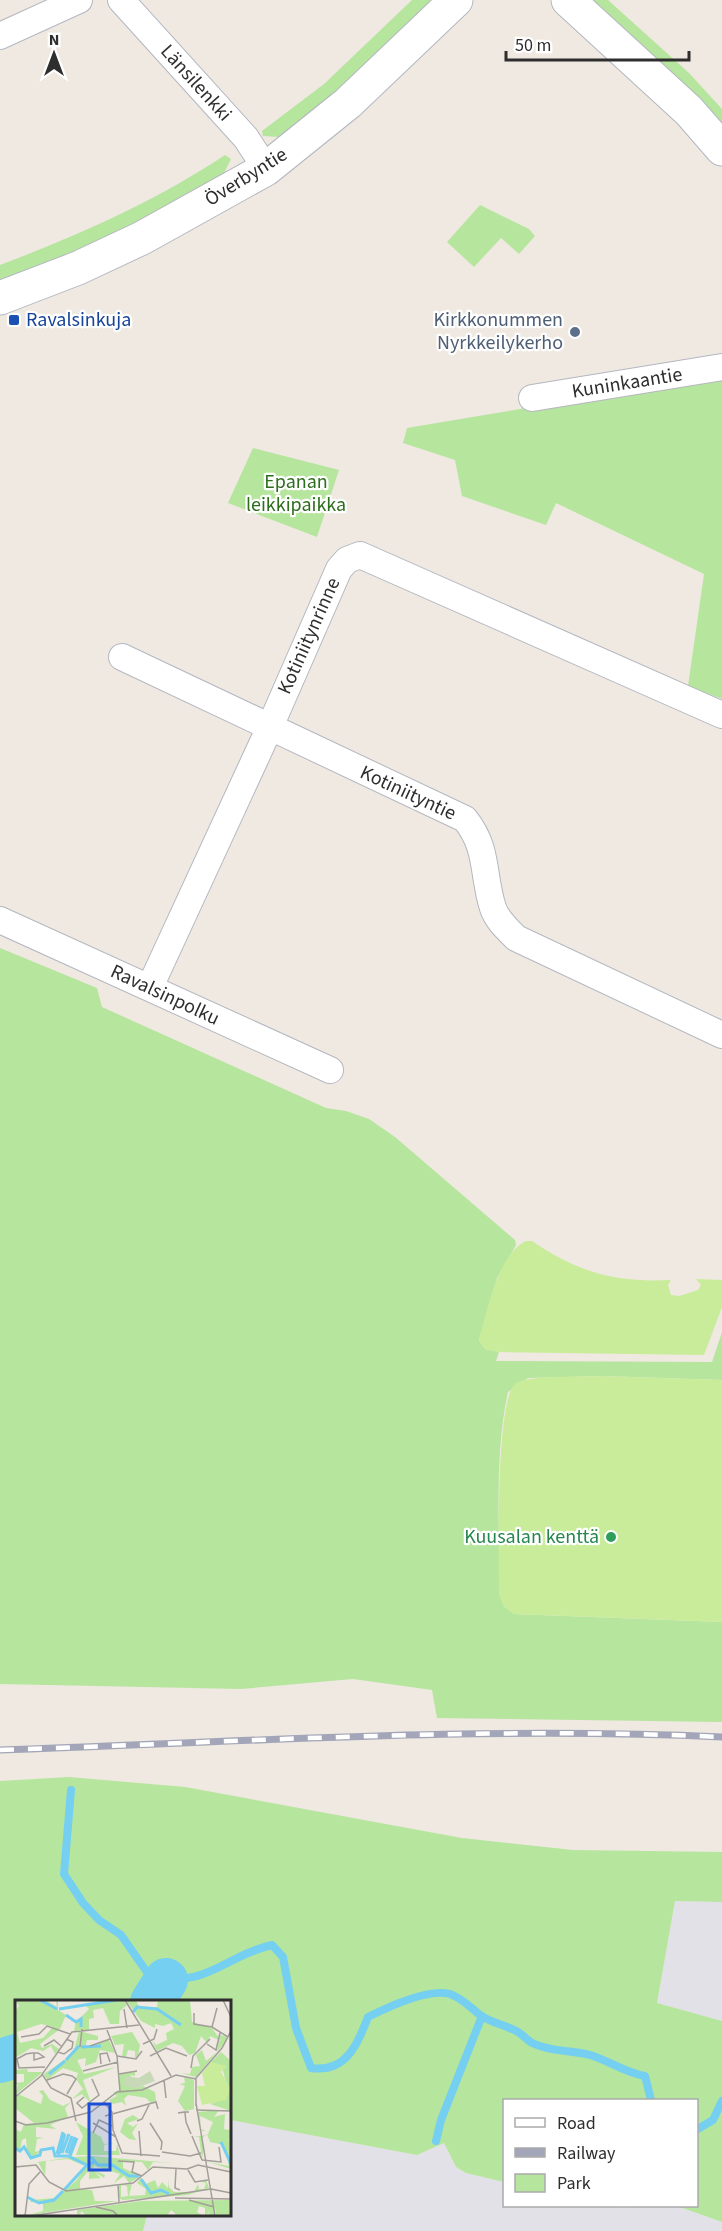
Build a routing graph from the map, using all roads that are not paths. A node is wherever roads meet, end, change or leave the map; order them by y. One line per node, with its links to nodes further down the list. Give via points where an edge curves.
1 (79, 0): 5 (street)
2 (121, 0): 7 (street, Länsilenkki, via 246,138)
3 (456, 0): 7 (street, Överbyntie, via 348,103)
4 (568, 0): 6 (street, via 690,111)
5 (0, 36)
6 (722, 149)
7 (266, 169): 8 (street, Överbyntie, via 142,238)
8 (0, 298)
9 (722, 367): 10 (street, Kuninkaantie)
10 (532, 398)
11 (122, 657): 13 (street, Kotiniityntie)
12 (722, 714): 13 (street, Kotiniitynrinne, via 360,555 347,560 339,569)
13 (269, 729): 15 (street, Kotiniitynrinne); 16 (street, Kotiniityntie, via 465,819 482,845 493,908 516,938)
14 (0, 920): 15 (street, Ravalsinpolku)
15 (150, 987): 17 (street, Ravalsinpolku)
16 (722, 1035)
17 (330, 1070)

